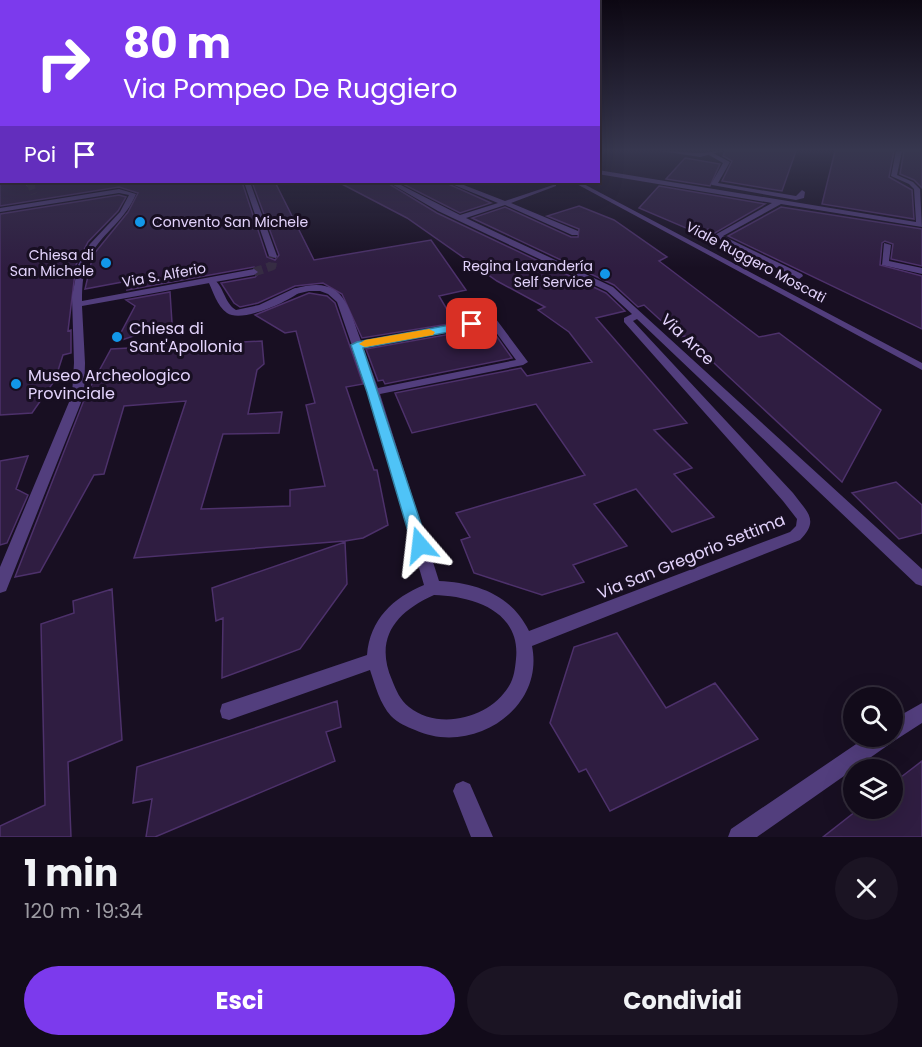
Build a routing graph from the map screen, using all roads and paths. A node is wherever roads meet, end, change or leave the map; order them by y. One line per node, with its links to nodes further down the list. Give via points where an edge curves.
1 (250, 190): 19 (street)
2 (407, 190): 15 (street, Via Arce)
3 (472, 190): 13 (street)
4 (540, 190): 13 (street)
5 (591, 190): 27 (street, Viale Ruggero Moscati)
6 (708, 190): 12 (street)
7 (749, 190): 9 (street, via 796,198)
8 (917, 190): 16 (street)
9 (802, 192)
10 (34, 195): 11 (street)
11 (53, 201): 14 (street); 24 (street, via 119,191 133,195 83,262)
12 (780, 202): 16 (street); 22 (street, via 717,236)
13 (505, 203): 15 (street); 17 (street)
14 (0, 210)
15 (462, 217): 25 (street, Via Arce, via 610,289)
16 (921, 225)
17 (575, 233)
18 (887, 245): 20 (street, via 885,263)
19 (273, 256)
20 (922, 271)
21 (254, 272): 23 (street, Via S. Alferio)
22 (799, 276)
23 (212, 281): 24 (street, Via S. Alferio); 26 (street, via 229,309 237,313 296,291 318,288 333,293 341,302)
24 (78, 304): 30 (street, via 78,395)
25 (638, 315): 29 (street, Via Arce); 32 (street, Via San Gregorio Settima, via 627,320 793,502 804,518 803,528 795,536)
26 (357, 345): 28 (street); 28 (street, via 493,321 523,362)
27 (922, 367)
28 (374, 392): 31 (street)
29 (922, 579)
30 (0, 586)
31 (433, 588): 32 (street, via 476,591 497,602 514,619); 33 (street, via 408,600 391,615 379,636)
32 (524, 641): 33 (street, via 526,661 521,682 510,701 493,717 471,727 448,730 405,716 390,701)
33 (375, 660): 34 (street)
34 (229, 711)
35 (922, 712): 36 (street)
36 (903, 725)
37 (870, 747): 40 (street)
38 (463, 791): 39 (street)
39 (482, 837)
40 (739, 837)

